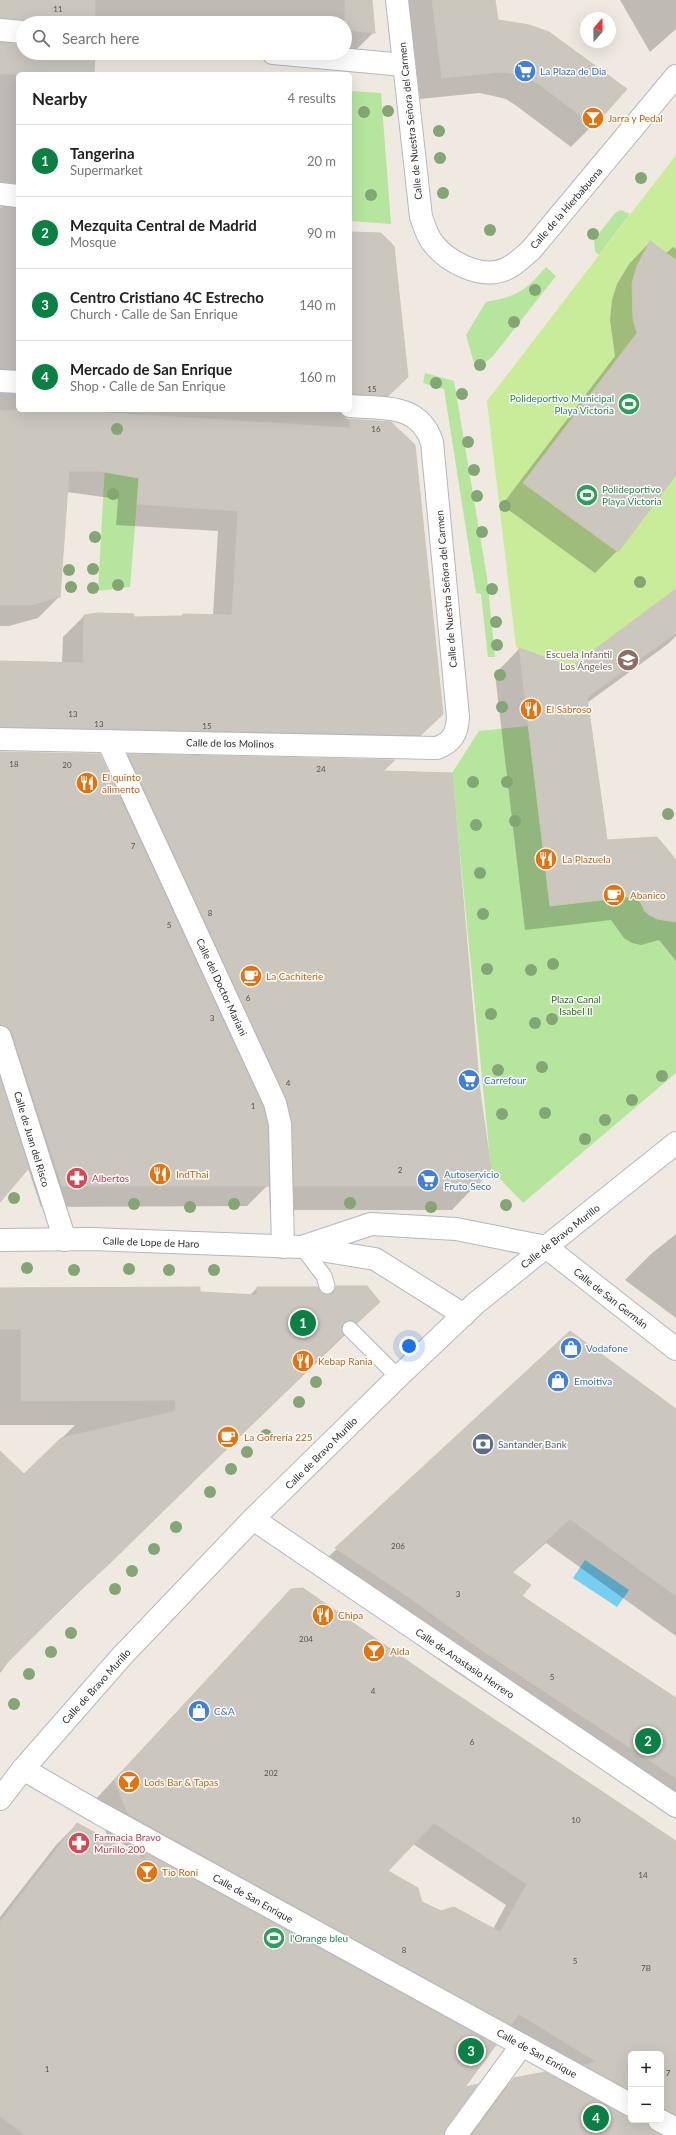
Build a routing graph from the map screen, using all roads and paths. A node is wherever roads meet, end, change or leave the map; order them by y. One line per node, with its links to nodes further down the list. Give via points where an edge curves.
1 (397, 0): 5 (street, Calle de Nuestra Señora del Carmen)
2 (0, 30): 3 (street)
3 (16, 31)
4 (349, 60): 5 (street)
5 (404, 65): 9 (street, Calle de Nuestra Señora del Carmen, via 421,217)
6 (676, 76): 9 (street, Calle de la Hierbabuena, via 565,210 518,262 505,270 486,271 462,266 444,256)
7 (0, 194): 8 (street)
8 (16, 196)
9 (431, 241)
10 (0, 381): 11 (street)
11 (16, 382)
12 (352, 406): 13 (street, Calle de Nuestra Señora del Carmen, via 410,413 428,429 432,442 458,717)
13 (455, 736): 15 (street, Calle de los Molinos, via 448,744 437,748)
14 (0, 739): 15 (street, Calle de los Molinos)
15 (108, 741): 20 (street, Calle del Doctor Mariani, via 275,1102 280,1124)
16 (0, 1037): 19 (street, Calle de Juan del Risco)
17 (676, 1143): 21 (street, Calle de Bravo Murillo)
18 (0, 1240): 19 (street, Calle de Lope de Haro)
19 (65, 1240): 20 (street, Calle de Lope de Haro)
20 (292, 1247): 21 (street, Calle de Lope de Haro, via 371,1224 456,1229); 22 (lane, via 324,1276); 23 (street, Calle de Lope de Haro, via 376,1259)
21 (546, 1247): 23 (street, Calle de Bravo Murillo, via 500,1282); 25 (street, Calle de San Germán)
22 (327, 1286)
23 (464, 1315): 26 (street, Calle de Bravo Murillo)
24 (350, 1329): 26 (lane)
25 (676, 1350)
26 (398, 1377): 27 (street, Calle de Bravo Murillo)
27 (254, 1519): 28 (street, Calle de Bravo Murillo, via 122,1656); 30 (street, Calle de Anastasio Herrero)
28 (23, 1768): 29 (street, Calle de Bravo Murillo); 31 (street, Calle de San Enrique, via 99,1814)
29 (0, 1799)
30 (676, 1806)
31 (522, 2045): 32 (street, Calle de San Enrique); 35 (street)
32 (628, 2103)
33 (664, 2123): 34 (street)
34 (676, 2129)
35 (456, 2135)

